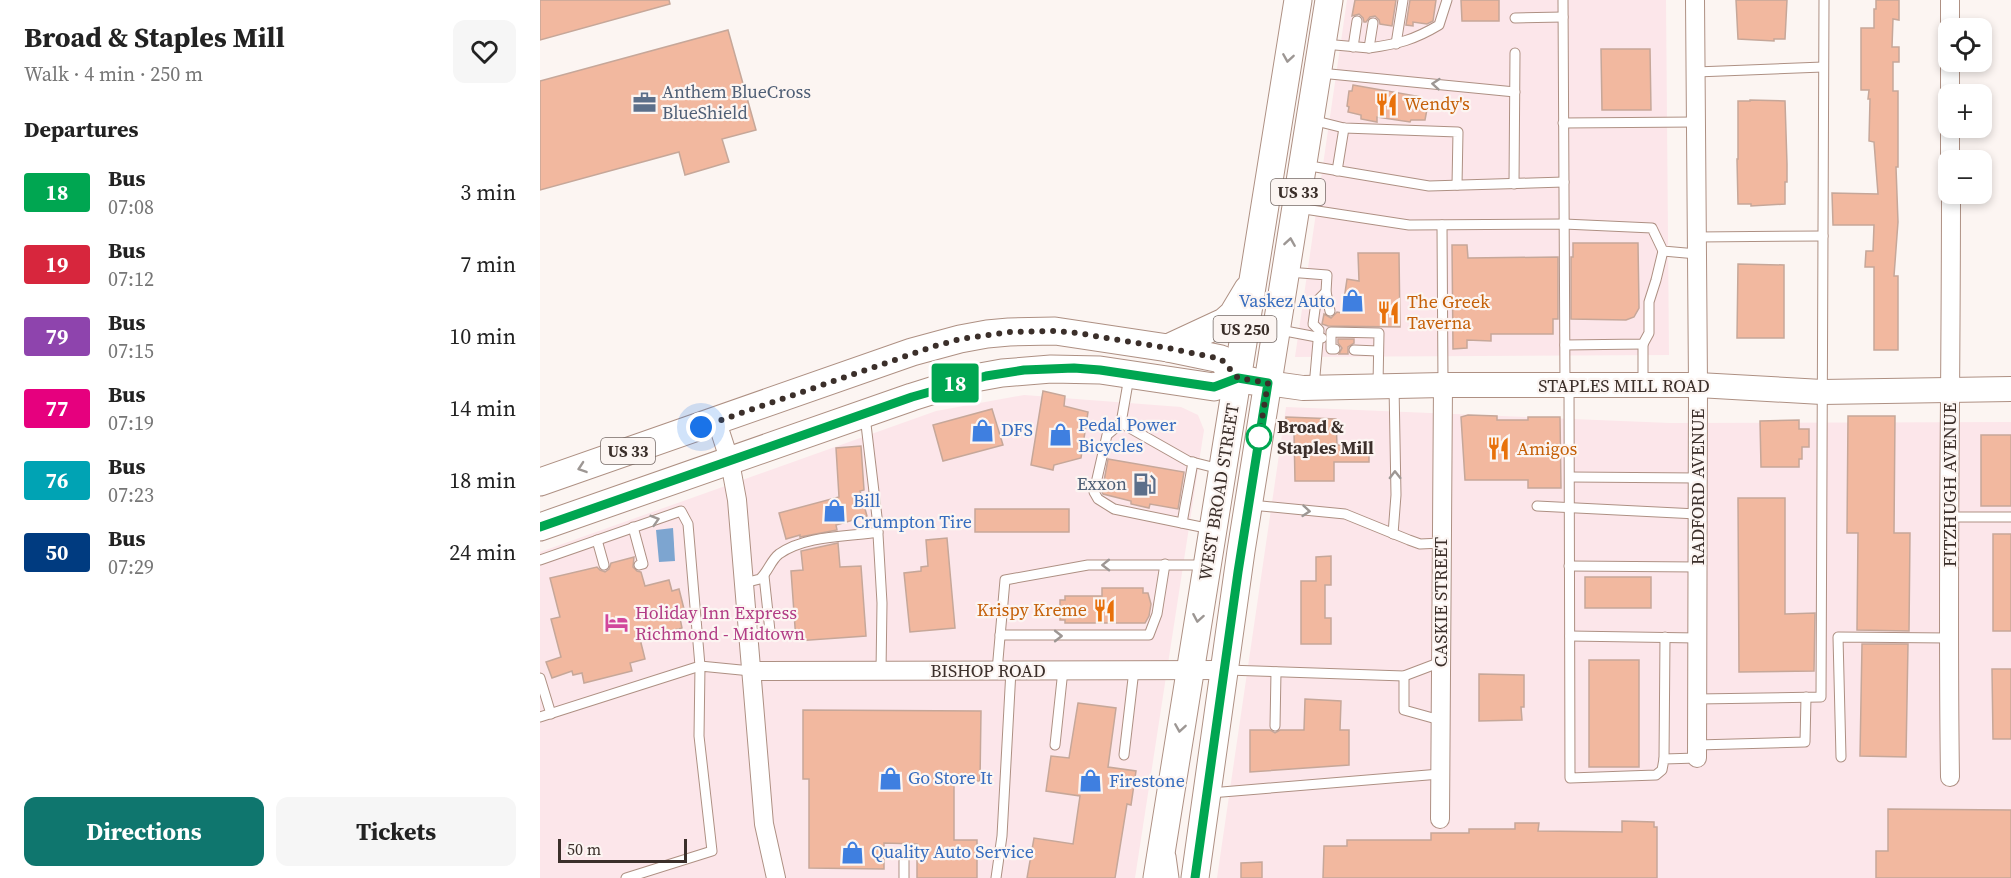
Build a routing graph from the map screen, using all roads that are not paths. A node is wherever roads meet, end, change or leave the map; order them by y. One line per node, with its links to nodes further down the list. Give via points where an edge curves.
1 (1298, 0): 40 (main road, WEST BROAD STREET / US 33, one-way to 40)
2 (1329, 0): 14 (main road, WEST BROAD STREET / US 33)
3 (1403, 0): 15 (lane)
4 (1448, 0): 15 (lane, via 1439,25 1418,38)
5 (1563, 0): 9 (lane)
6 (1695, 0): 20 (street, RADFORD AVENUE)
7 (1824, 0): 19 (lane)
8 (1950, 0): 11 (street)
9 (1563, 17): 10 (lane); 25 (lane)
10 (1515, 18)
11 (1950, 18)
12 (1357, 21): 16 (lane)
13 (1373, 23): 17 (lane)
14 (1322, 44): 16 (lane); 21 (main road, WEST BROAD STREET / US 33)
15 (1396, 44): 17 (lane)
16 (1353, 47): 17 (lane)
17 (1369, 48)
18 (1515, 53): 22 (lane)
19 (1823, 67): 20 (lane); 36 (lane)
20 (1696, 72): 24 (street, RADFORD AVENUE)
21 (1317, 73): 22 (lane, one-way to 21); 23 (main road, WEST BROAD STREET / US 33)
22 (1515, 92): 30 (lane)
23 (1309, 120): 26 (lane); 27 (main road, WEST BROAD STREET / US 33)
24 (1696, 122): 25 (lane); 37 (street, RADFORD AVENUE)
25 (1563, 123): 29 (lane)
26 (1344, 128): 28 (lane); 31 (lane, via 1458,132)
27 (1302, 164): 28 (lane); 33 (main road, WEST BROAD STREET / US 33)
28 (1337, 171): 31 (lane, via 1429,186)
29 (1564, 182): 30 (lane); 34 (lane)
30 (1514, 184): 31 (lane)
31 (1457, 185)
32 (1950, 204): 61 (street, FITZHUGH AVENUE)
33 (1296, 207): 35 (lane, via 1409,225); 39 (main road, WEST BROAD STREET / US 33, one-way to 33)
34 (1564, 224): 35 (lane); 38 (lane, via 1652,228); 47 (lane)
35 (1442, 225): 55 (lane)
36 (1823, 236): 37 (lane); 63 (lane)
37 (1697, 245): 38 (lane); 56 (street, RADFORD AVENUE)
38 (1663, 251): 46 (lane, via 1648,302 1649,333)
39 (1285, 272): 41 (lane, via 1327,275); 43 (main road, WEST BROAD STREET / US 33)
40 (1253, 280): 48 (main road, US 33, via 1224,322); 53 (main road, WEST BROAD STREET / US 250)
41 (1326, 292): 42 (lane); 44 (lane, via 1316,302 1313,324)
42 (1330, 311)
43 (1276, 329): 44 (lane); 54 (main road, WEST BROAD STREET / US 33)
44 (1322, 331): 45 (lane); 60 (lane)
45 (1331, 339): 49 (lane, via 1331,350); 51 (lane, via 1331,332 1379,333)
46 (1643, 344): 47 (lane); 59 (lane)
47 (1565, 345): 58 (lane)
48 (1168, 348): 53 (main road, via 1221,359); 65 (main road, US 33, via 1054,331 987,334 912,352)
49 (1335, 349)
50 (1354, 350): 51 (lane)
51 (1378, 351): 57 (lane)
52 (1129, 374): 53 (main road, STAPLES MILL ROAD / US 33, via 1214,387); 64 (main road, STAPLES MILL ROAD / US 33, via 1074,368 1002,373 939,388); 66 (lane)
53 (1238, 378): 54 (main road, STAPLES MILL ROAD / US 33); 69 (main road, WEST BROAD STREET / US 250)
54 (1268, 383): 60 (street, STAPLES MILL ROAD); 73 (main road, WEST BROAD STREET)
55 (1443, 385): 57 (street, STAPLES MILL ROAD); 58 (street, STAPLES MILL ROAD); 86 (street, CASKIE STREET)
56 (1698, 385): 59 (street, STAPLES MILL ROAD); 63 (street, STAPLES MILL ROAD); 71 (street, RADFORD AVENUE)
57 (1386, 386): 60 (street, STAPLES MILL ROAD); 84 (lane, one-way to 57, via 1396,495)
58 (1567, 386): 59 (street, STAPLES MILL ROAD); 70 (lane)
59 (1643, 386)
60 (1314, 387)
61 (1951, 389): 62 (street, STAPLES MILL ROAD); 63 (street, STAPLES MILL ROAD); 77 (street, FITZHUGH AVENUE)
62 (2011, 389)
63 (1822, 392): 114 (lane, via 1821,697)
64 (864, 414): 67 (main road, STAPLES MILL ROAD / US 33); 83 (lane)
65 (717, 422): 67 (street); 72 (main road, US 33, one-way to 72)
66 (1121, 423): 68 (lane); 79 (lane, via 1107,435 1094,492 1098,499 1114,509)
67 (730, 462): 80 (main road, STAPLES MILL ROAD / US 33); 95 (street)
68 (1193, 462): 69 (lane); 79 (lane)
69 (1223, 470): 82 (main road, WEST BROAD STREET / US 250)
70 (1570, 477): 71 (lane); 75 (lane)
71 (1697, 478): 76 (street, RADFORD AVENUE)
72 (540, 482)
73 (1248, 504): 84 (lane, one-way to 84, via 1345,514); 108 (main road, WEST BROAD STREET)
74 (1537, 506): 75 (lane)
75 (1570, 508): 76 (lane); 92 (lane)
76 (1698, 514): 93 (street, RADFORD AVENUE)
77 (1950, 517): 78 (lane); 101 (street, FITZHUGH AVENUE)
78 (2011, 518)
79 (1182, 523): 82 (lane)
80 (540, 527)
81 (633, 527): 85 (lane); 90 (lane, via 643,564); 103 (lane, one-way to 103, via 681,511 688,524)
82 (1213, 530): 91 (main road, WEST BROAD STREET / US 250)
83 (878, 532): 94 (lane, via 799,543 777,555); 110 (lane)
84 (1393, 534): 86 (lane, via 1420,543)
85 (597, 540): 87 (lane); 89 (lane)
86 (1442, 543): 102 (street, CASKIE STREET)
87 (540, 560)
88 (1165, 564): 91 (lane); 97 (lane, one-way to 97, via 1088,565 1005,580); 97 (lane, one-way to 88, via 1149,635 1157,614)
89 (604, 565)
90 (639, 565)
91 (1207, 565): 107 (main road, WEST BROAD STREET / US 250, one-way to 107)
92 (1569, 566): 93 (lane); 98 (lane)
93 (1697, 567): 100 (street, RADFORD AVENUE)
94 (764, 576): 95 (lane); 96 (lane, via 770,631)
95 (744, 583): 96 (street)
96 (748, 635): 109 (street)
97 (1000, 635): 104 (lane)
98 (1569, 636): 99 (lane); 124 (lane, via 1570,778 1656,775 1662,770)
99 (1665, 638): 100 (lane); 124 (lane)
100 (1697, 638): 115 (street, RADFORD AVENUE)
101 (1948, 638): 123 (lane, via 1838,637); 126 (street, FITZHUGH AVENUE)
102 (1441, 662): 112 (lane); 118 (street, CASKIE STREET)
103 (700, 666): 109 (lane); 116 (lane); 131 (lane, via 699,736 712,851)
104 (1004, 670): 105 (street, BISHOP ROAD); 110 (street, BISHOP ROAD); 134 (lane, via 1002,836)
105 (1063, 670): 106 (street, BISHOP ROAD); 120 (lane)
106 (1134, 670): 107 (street, BISHOP ROAD); 122 (lane)
107 (1189, 670): 108 (street, BISHOP ROAD); 128 (main road, WEST BROAD STREET / US 250, one-way to 128)
108 (1224, 670): 111 (lane); 127 (main road, WEST BROAD STREET)
109 (751, 671): 110 (street, BISHOP ROAD); 132 (street, via 764,824)
110 (881, 671)
111 (1276, 672): 112 (lane); 119 (lane)
112 (1404, 676): 118 (lane, via 1404,710)
113 (540, 678): 116 (lane)
114 (1806, 697): 115 (lane); 121 (lane, via 1805,742)
115 (1697, 699): 121 (street, RADFORD AVENUE)
116 (550, 714): 117 (lane)
117 (540, 717)
118 (1440, 720): 125 (street, CASKIE STREET)
119 (1275, 726)
120 (1055, 745)
121 (1697, 752): 124 (lane)
122 (1124, 755)
123 (1841, 757)
124 (1664, 759)
125 (1440, 774): 127 (lane); 129 (street, CASKIE STREET)
126 (1950, 777)
127 (1208, 793): 137 (main road, WEST BROAD STREET)
128 (1166, 818): 135 (main road, WEST BROAD STREET / US 250); 136 (lane)
129 (1440, 819)
130 (904, 859): 133 (lane)
131 (626, 878)
132 (776, 878)
133 (904, 878)
134 (996, 878)
135 (1157, 878)
136 (1174, 878)
137 (1195, 878)

